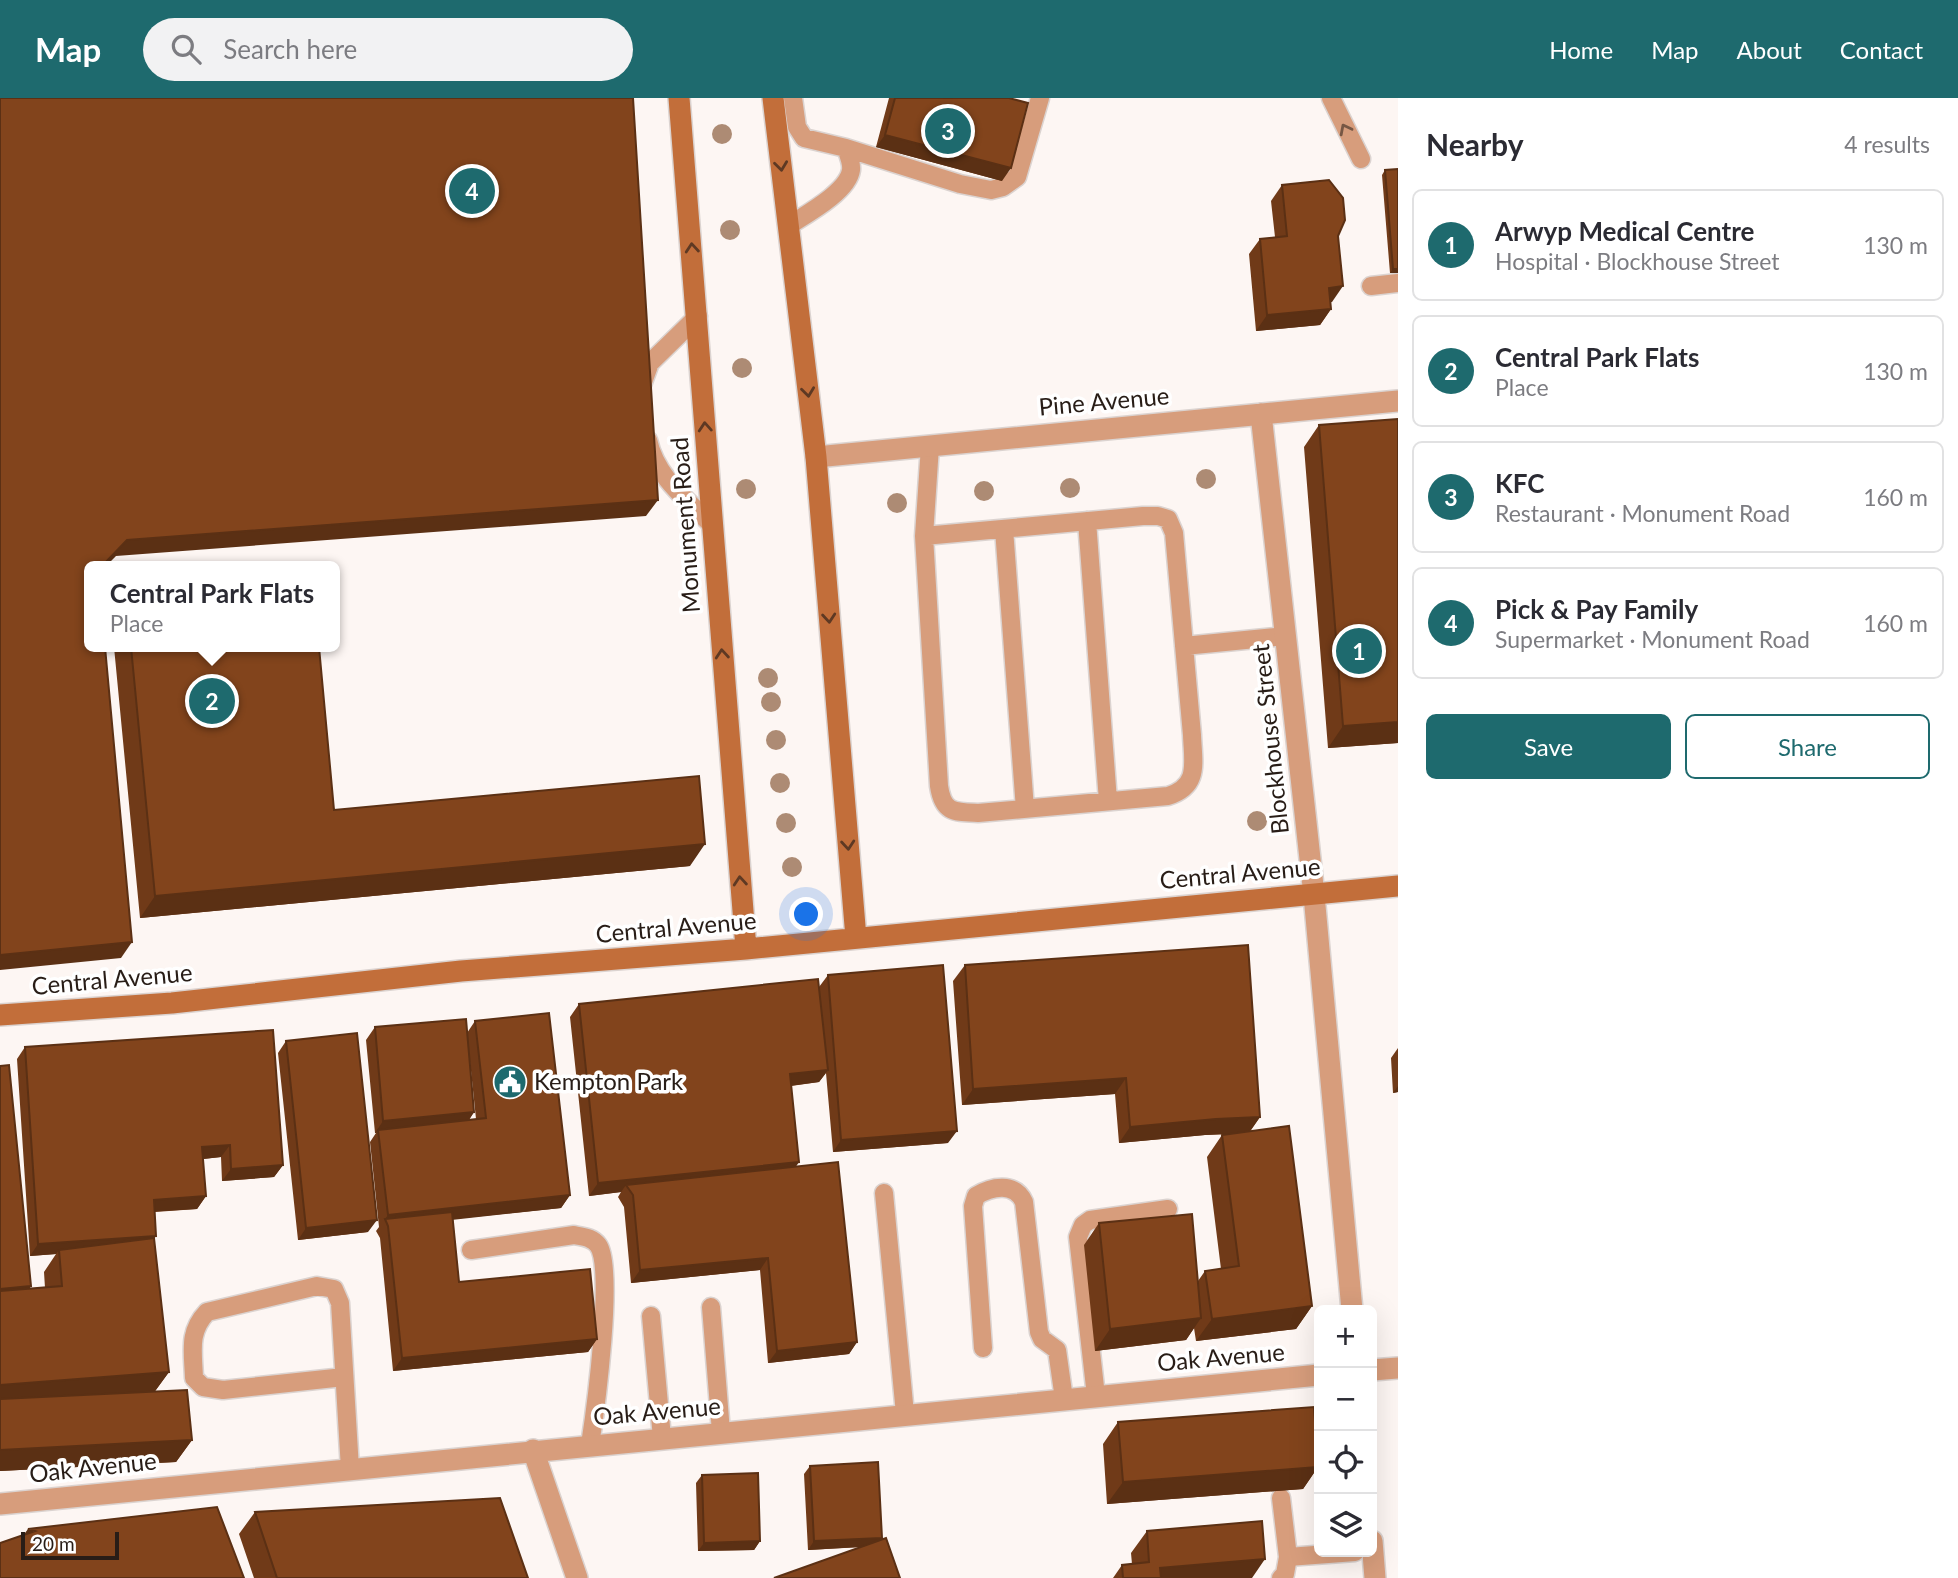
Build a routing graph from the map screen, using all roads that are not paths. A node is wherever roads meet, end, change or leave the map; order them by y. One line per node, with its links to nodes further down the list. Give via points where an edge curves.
1 (679, 98): 11 (main road, Monument Road, one-way to 1)
2 (773, 98): 8 (main road, one-way to 8)
3 (793, 98): 6 (lane, via 797,127 804,138)
4 (1040, 98): 6 (lane, via 1017,177 1003,187 991,190 960,184)
5 (1331, 98): 7 (lane, one-way to 5)
6 (846, 148): 8 (lane, via 851,165 848,178 827,201)
7 (1361, 159)
8 (788, 226): 17 (main road, one-way to 17)
9 (1398, 283): 10 (lane)
10 (1371, 286)
11 (698, 316): 12 (lane, via 650,363); 19 (main road, Monument Road, one-way to 11)
12 (643, 399)
13 (1398, 401): 14 (street, Pine Avenue)
14 (1261, 414): 16 (street, Pine Avenue); 22 (street, Blockhouse Street)
15 (645, 425): 19 (lane, via 651,456 662,475)
16 (930, 446): 17 (street, Pine Avenue); 21 (lane)
17 (816, 457): 28 (main road, one-way to 28)
18 (1087, 521): 20 (lane); 23 (lane, via 1158,516 1172,524); 24 (lane)
19 (712, 525): 29 (main road, Monument Road, one-way to 19)
20 (1004, 529): 21 (lane); 25 (lane)
21 (924, 536): 25 (lane, via 941,798 957,813)
22 (1286, 636): 23 (lane); 27 (street, Blockhouse Street)
23 (1184, 646): 24 (lane, via 1193,766 1190,781 1182,792 1168,796)
24 (1108, 801): 25 (lane)
25 (1025, 809)
26 (1398, 886): 27 (main road, Central Avenue)
27 (1314, 895): 28 (main road, Central Avenue); 34 (street, Blockhouse Street)
28 (856, 938): 29 (main road, Central Avenue)
29 (746, 948): 30 (main road, Central Avenue)
30 (0, 1015)
31 (884, 1193): 44 (lane)
32 (1168, 1209): 42 (lane, via 1090,1220 1078,1237)
33 (471, 1250): 47 (lane, via 574,1235 589,1238 600,1247 604,1264 602,1360)
34 (1352, 1305)
35 (711, 1307): 45 (lane)
36 (651, 1316): 46 (lane)
37 (983, 1349): 43 (lane, via 973,1206 984,1191 1012,1188 1024,1202 1039,1332 1057,1350)
38 (1398, 1368): 39 (street)
39 (1377, 1370)
40 (1314, 1375): 42 (street, Oak Avenue)
41 (344, 1377): 41 (lane, via 340,1303 334,1289 317,1286 207,1312 196,1323 194,1378 203,1387 223,1390); 49 (lane)
42 (1096, 1396): 43 (street, Oak Avenue)
43 (1064, 1399): 44 (street, Oak Avenue)
44 (905, 1414): 45 (street, Oak Avenue)
45 (722, 1432): 46 (street, Oak Avenue)
46 (662, 1438): 47 (street, Oak Avenue)
47 (590, 1445): 48 (street, Oak Avenue)
48 (533, 1451): 49 (street, Oak Avenue); 55 (street)
49 (350, 1469): 51 (street, Oak Avenue)
50 (1281, 1498): 53 (lane)
51 (0, 1504)
52 (1314, 1555): 53 (lane)
53 (1288, 1557): 56 (lane)
54 (1373, 1557): 57 (street)
55 (577, 1578)
56 (1281, 1578)
57 (1375, 1578)

